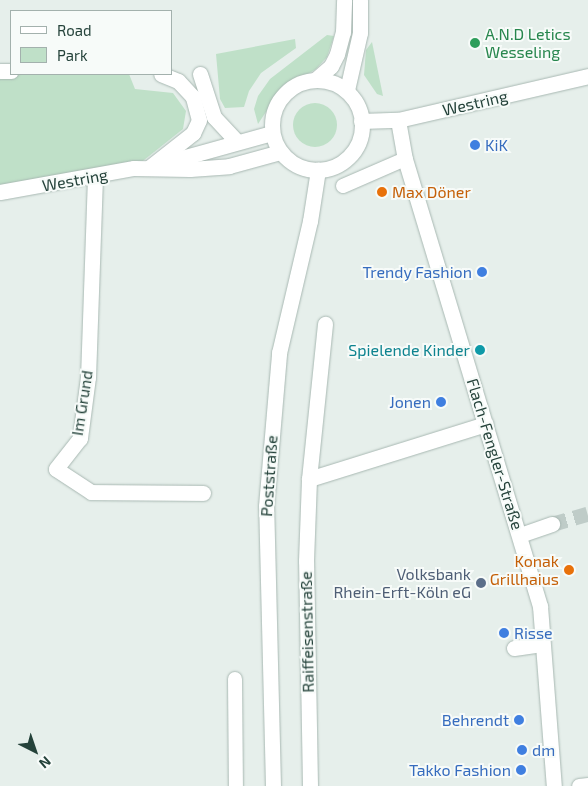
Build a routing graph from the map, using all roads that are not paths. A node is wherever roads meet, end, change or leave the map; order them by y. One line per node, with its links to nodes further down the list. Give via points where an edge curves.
1 (344, 0): 6 (street, via 343,32 337,54)
2 (360, 0): 7 (street, via 360,33)
3 (200, 74): 11 (street, via 214,117)
4 (163, 75): 14 (street, via 178,81 193,97 199,120 193,133)
5 (588, 76): 8 (street, Westring)
6 (315, 80): 7 (street); 10 (street, via 292,87 284,94 273,112)
7 (347, 90): 9 (street)
8 (398, 120): 9 (street, Westring); 13 (street, Flach-Fengler-Straße)
9 (361, 121): 15 (street, via 359,139 349,156 337,165)
10 (272, 133): 11 (street, Westring); 12 (street)
11 (236, 141): 14 (street, Westring)
12 (280, 152): 14 (street, Westring, via 228,166 190,169); 15 (street, via 293,163)
13 (406, 159): 17 (lane); 20 (street, Flach-Fengler-Straße)
14 (150, 167): 16 (street, Westring)
15 (318, 170): 30 (street, Poststraße, via 310,221 279,353 266,506)
16 (95, 177): 18 (street, Westring); 22 (street, Im Grund, via 88,378 80,438 56,469 91,492)
17 (343, 186)
18 (0, 192)
19 (325, 324): 21 (street, Raiffeisenstraße)
20 (486, 424): 21 (street); 24 (street, Flach-Fengler-Straße)
21 (308, 479): 31 (street, Raiffeisenstraße, via 306,561)
22 (203, 493)
23 (552, 524): 24 (street)
24 (520, 535): 25 (street, Flach-Fengler-Straße, via 540,606)
25 (542, 644): 26 (street); 32 (street, Flach-Fengler-Straße)
26 (514, 648)
27 (235, 679): 29 (lane)
28 (588, 785): 33 (street)
29 (236, 786)
30 (274, 786)
31 (310, 786)
32 (554, 786)
33 (579, 786)

